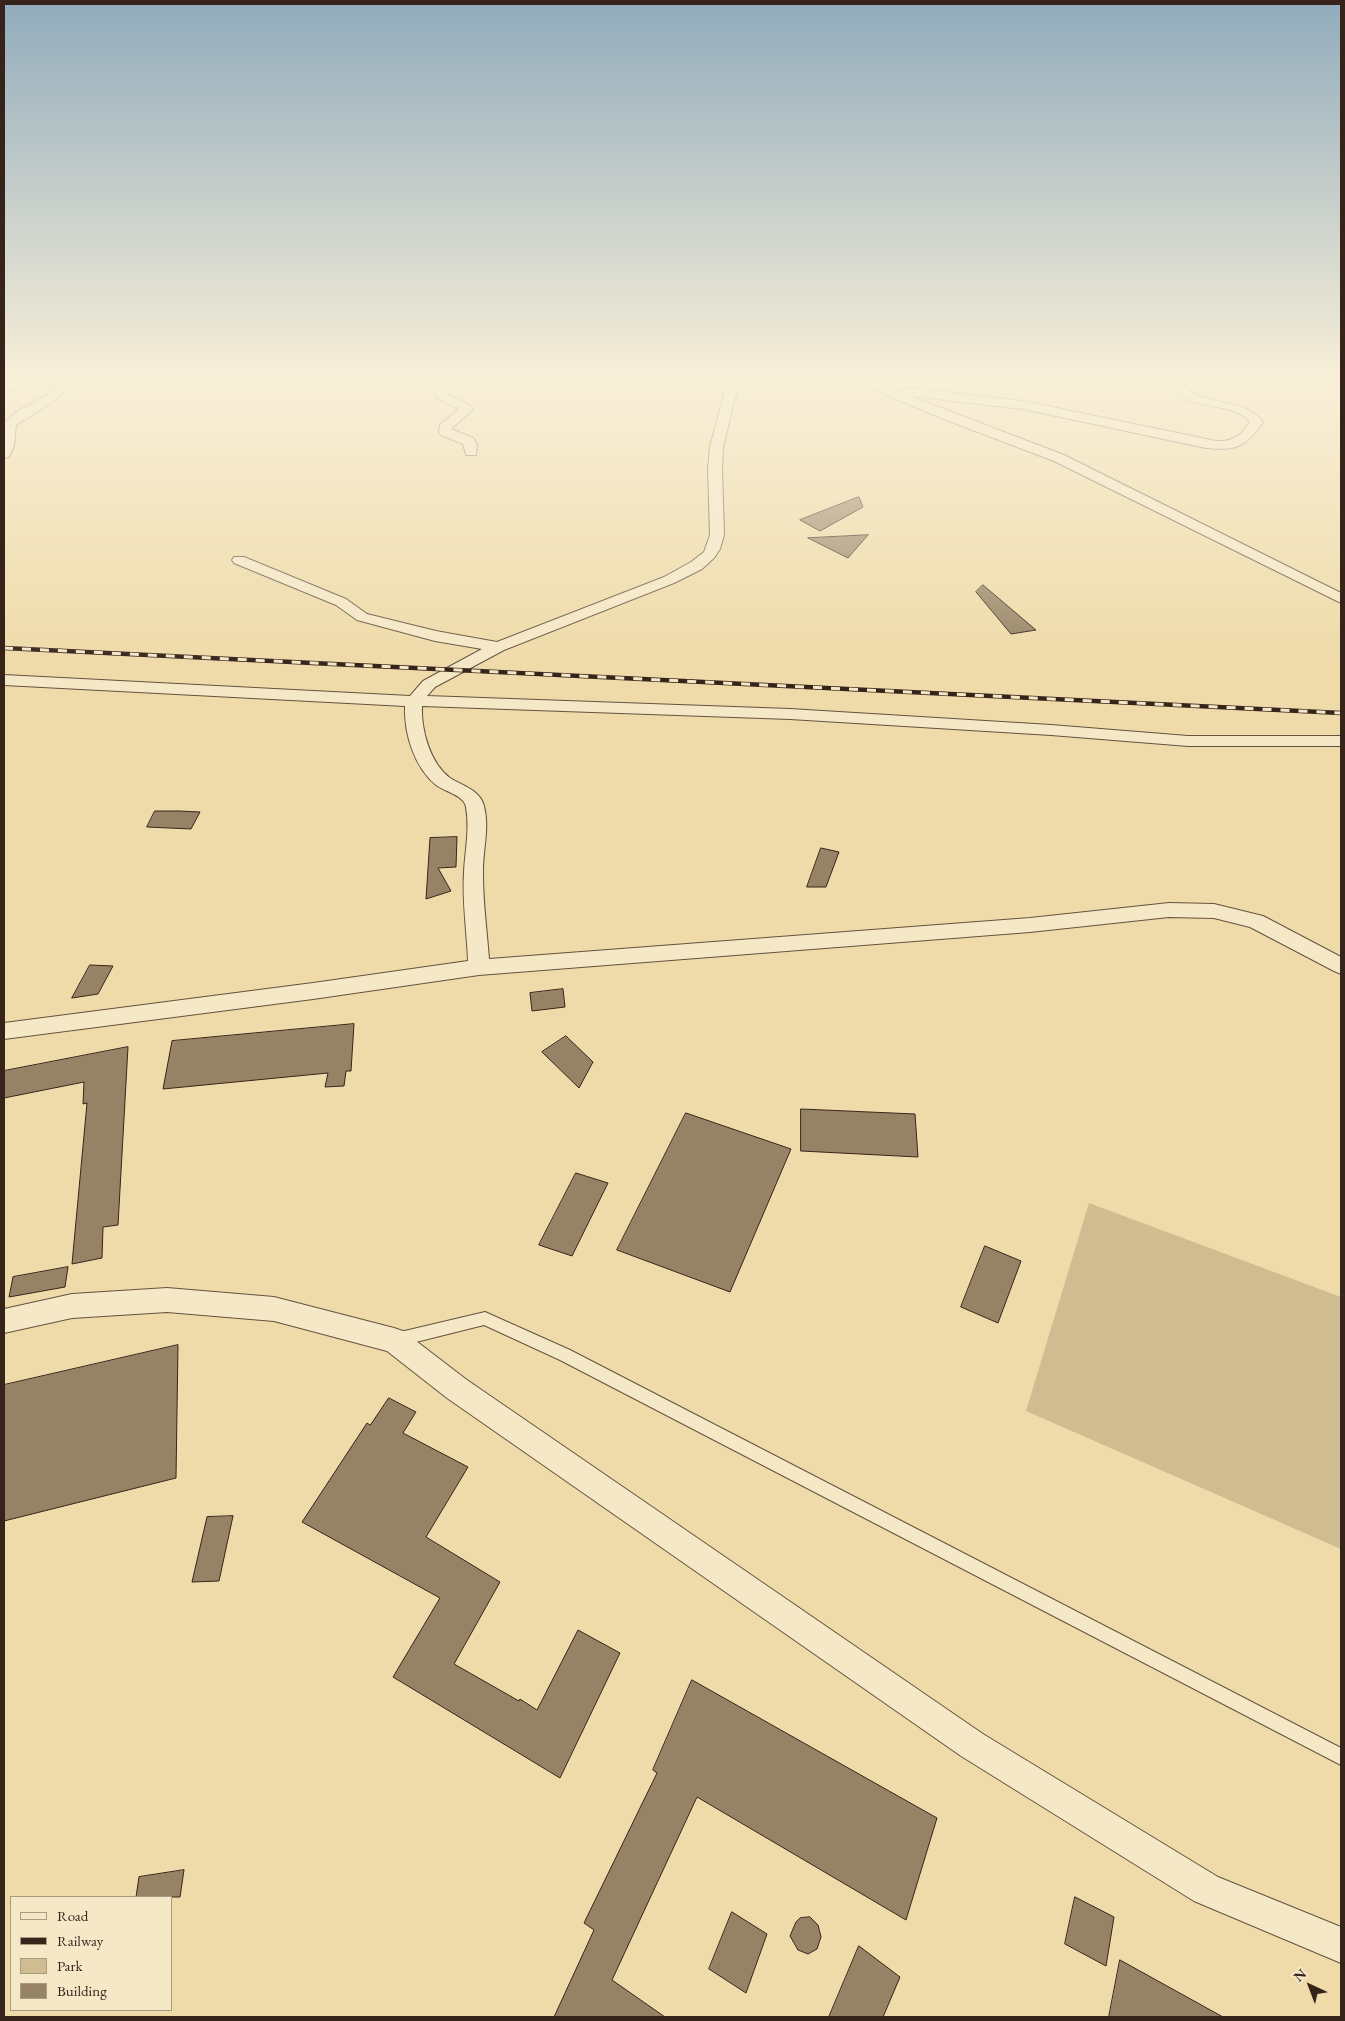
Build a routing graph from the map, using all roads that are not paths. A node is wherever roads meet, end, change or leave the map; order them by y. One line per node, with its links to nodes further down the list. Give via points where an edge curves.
1 (715, 476): 5 (street, via 716,543 708,556 669,580)
2 (1098, 476): 4 (street)
3 (239, 560): 5 (street, via 341,602 362,617 434,636)
4 (1341, 599)
5 (498, 647): 7 (street, via 428,684)
6 (4, 680): 7 (street)
7 (414, 701): 8 (street, via 790,714 1188,741); 10 (street, via 414,719 426,764 443,781 469,796 475,805 473,874)
8 (1341, 741)
9 (1341, 966): 10 (street, via 1256,921 1214,911 1169,910 1030,925)
10 (479, 967): 11 (street)
11 (4, 1031)
12 (4, 1321): 13 (street, via 72,1306 167,1300 274,1309)
13 (394, 1340): 14 (lane, via 485,1318 574,1360); 15 (street, via 457,1389 972,1745 1206,1888)
14 (1341, 1756)
15 (1341, 1945)

